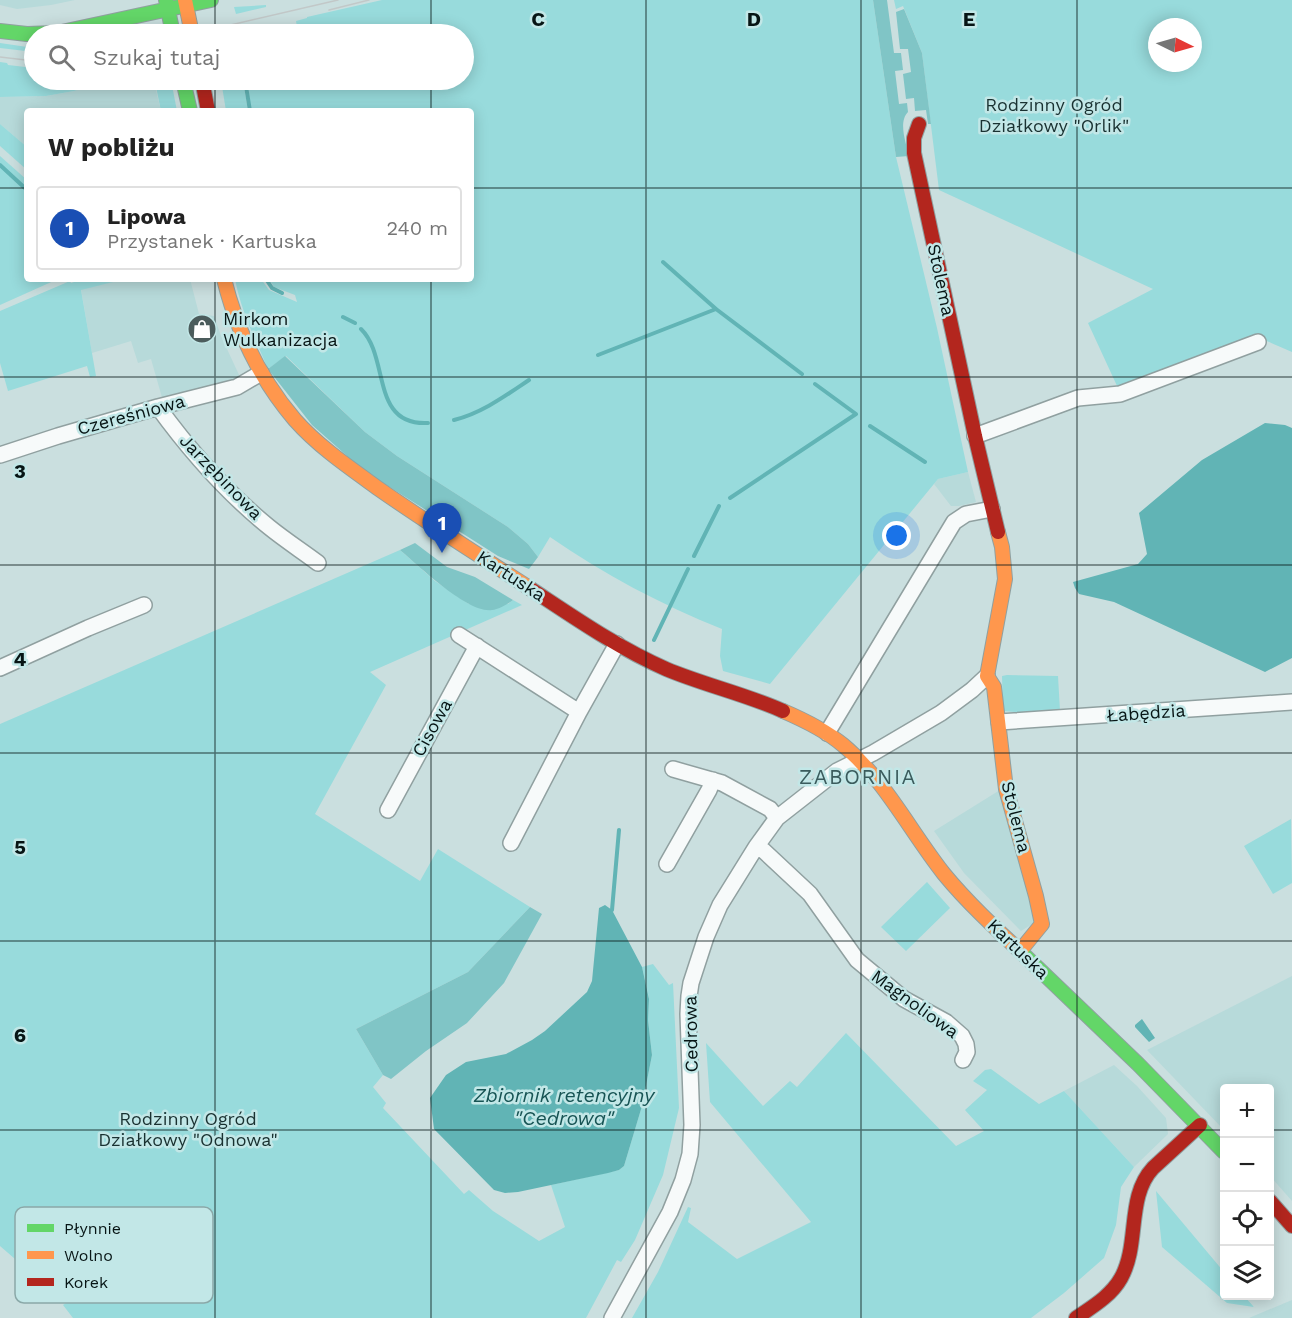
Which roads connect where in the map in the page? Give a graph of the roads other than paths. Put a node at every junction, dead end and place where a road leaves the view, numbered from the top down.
1 (211, 0) edge
2 (185, 3) edge
3 (167, 4) edge
4 (91, 24) edge
5 (171, 24) edge
6 (190, 24) edge
7 (0, 31) edge
8 (24, 34) edge
9 (185, 90) edge
10 (204, 90) edge
11 (189, 108) edge
12 (207, 108) edge
13 (919, 124) dead end
14 (225, 282) edge
15 (1258, 342) dead end
16 (261, 373) junction
17 (158, 407) junction
18 (975, 436) junction
19 (0, 455) edge
20 (992, 509) junction
21 (318, 563) dead end
22 (144, 605) dead end
23 (459, 635) dead end
24 (617, 644) junction
25 (477, 646) junction
26 (0, 668) edge
27 (987, 676) junction
28 (1292, 702) edge
29 (579, 712) junction
30 (999, 722) junction
31 (827, 733) junction
32 (859, 760) junction
33 (673, 768) dead end
34 (713, 780) junction
35 (388, 810) dead end
36 (777, 818) junction
37 (511, 843) dead end
38 (756, 847) junction
39 (667, 864) dead end
40 (1020, 951) junction
41 (963, 1060) dead end
42 (1200, 1125) junction
43 (1220, 1148) edge
44 (1274, 1206) edge
45 (1292, 1226) edge
46 (612, 1318) edge
47 (1076, 1318) edge

1 - 2 street
2 - 3 street
2 - 6 street
3 - 4 street
3 - 5 street
7 - 8 street
9 - 11 street
10 - 12 street
13 - 18 street, Stolema
14 - 16 street, Kartuska
15 - 18 street
16 - 17 street, Czereśniowa
16 - 24 street, Kartuska
17 - 19 street, Czereśniowa
17 - 21 street, Jarzębinowa
18 - 20 street, Stolema
20 - 27 street, Stolema
20 - 31 street
22 - 26 street
23 - 25 street
24 - 29 street
24 - 31 street, Kartuska
25 - 29 street
25 - 35 street, Cisowa
27 - 30 street, Stolema
27 - 32 street
28 - 30 street, Łabędzia
29 - 37 street
30 - 40 street, Stolema
31 - 32 street, Kartuska
32 - 36 street, Cedrowa
32 - 40 street, Kartuska
33 - 34 street
34 - 36 street
34 - 39 street
36 - 38 street, Cedrowa
38 - 41 street, Magnoliowa
38 - 46 street, Cedrowa
40 - 42 street, Kartuska
42 - 43 street, Kartuska
42 - 47 street
44 - 45 street

